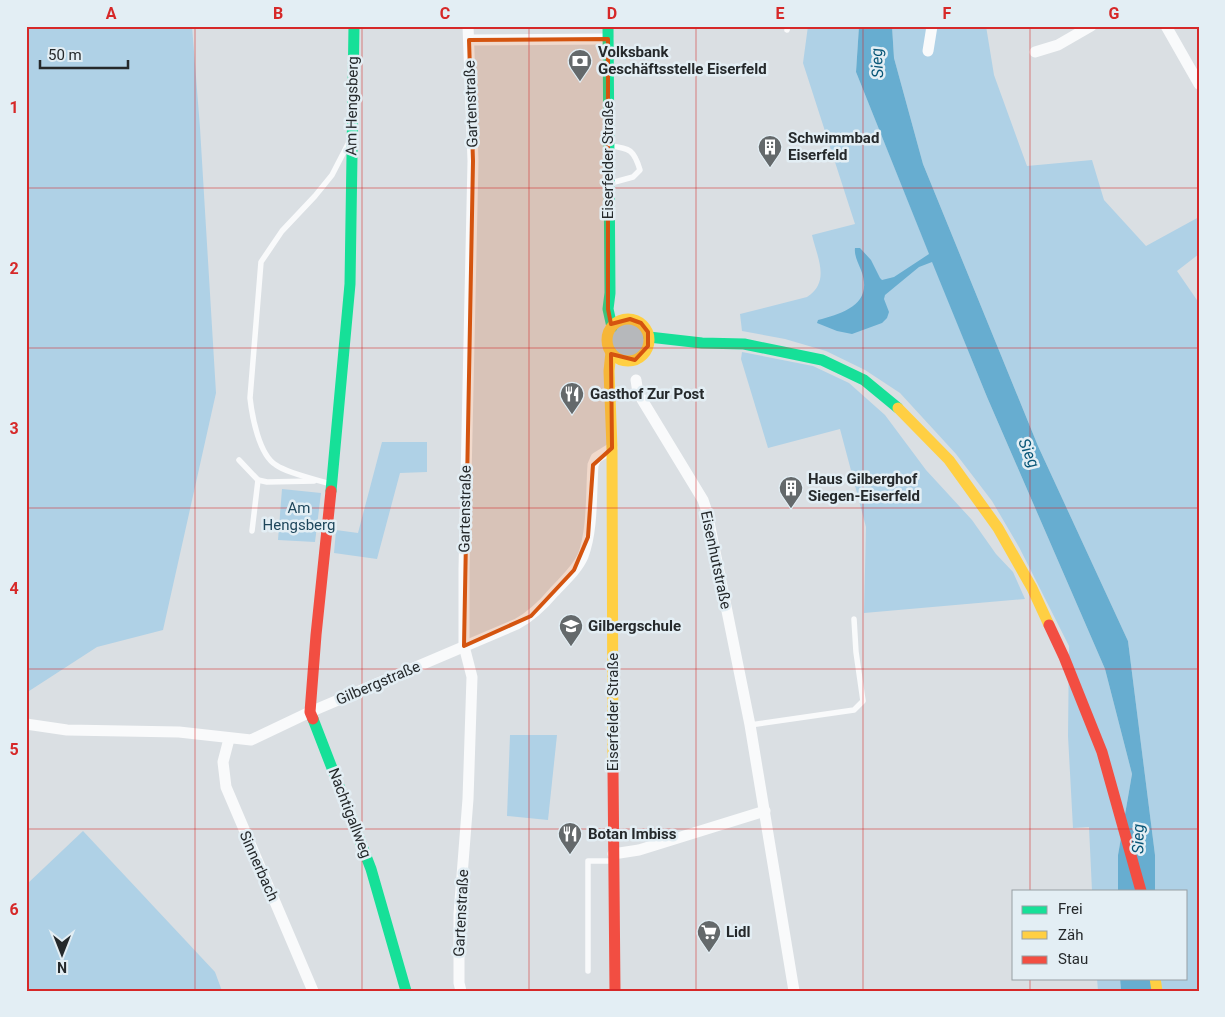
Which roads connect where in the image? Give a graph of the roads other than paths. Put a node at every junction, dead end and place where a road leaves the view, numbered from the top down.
1 (354, 26) edge
2 (468, 26) edge
3 (608, 26) edge
4 (932, 26) edge
5 (1091, 26) edge
6 (1166, 26) edge
7 (608, 39) junction
8 (469, 40) junction
9 (928, 52) dead end
10 (1036, 52) dead end
11 (1199, 84) edge
12 (352, 138) junction
13 (608, 146) junction
14 (608, 184) junction
15 (610, 293) junction
16 (630, 319) junction
17 (612, 327) junction
18 (649, 338) junction
19 (702, 343) junction
20 (647, 350) junction
21 (611, 352) junction
22 (629, 361) junction
23 (636, 380) dead end
24 (611, 404) junction
25 (612, 448) junction
26 (239, 460) dead end
27 (258, 480) junction
28 (319, 481) junction
29 (332, 484) junction
30 (252, 531) dead end
31 (854, 619) dead end
32 (316, 635) joint
33 (464, 646) junction
34 (310, 712) junction
35 (26, 724) edge
36 (750, 726) junction
37 (229, 739) junction
38 (765, 811) junction
39 (613, 858) junction
40 (1141, 890) edge
41 (588, 970) dead end
42 (313, 991) edge
43 (406, 991) edge
44 (461, 991) edge
45 (615, 991) edge
46 (794, 991) edge

1 - 12 main road, Am Hengsberg
2 - 8 street, Gartenstraße
3 - 7 main road, Eiserfelder Straße
4 - 9 street
5 - 10 street
6 - 11 street
7 - 8 street
7 - 13 main road, Eiserfelder Straße
8 - 33 street, Gartenstraße
12 - 28 lane
12 - 29 main road, Am Hengsberg
13 - 14 main road, Eiserfelder Straße
13 - 14 lane
14 - 15 main road, Eiserfelder Straße
15 - 16 main road
15 - 17 main road, Eiserfelder Straße
16 - 17 main road
16 - 18 main road
17 - 21 main road, Eiserfelder Straße
18 - 19 main road
18 - 20 main road
19 - 20 main road
19 - 40 main road
20 - 22 main road, Eiserfelder Straße
21 - 22 main road
21 - 24 main road, Eiserfelder Straße
22 - 24 main road, Eiserfelder Straße
23 - 36 street, Eisenhutstraße
24 - 25 main road, Eiserfelder Straße
25 - 33 street, Gilbergstraße
25 - 39 main road, Eiserfelder Straße
26 - 27 lane
27 - 28 lane
27 - 30 lane
28 - 29 lane
29 - 32 main road, Am Hengsberg
31 - 36 lane
32 - 34 main road, Nachtigallweg
33 - 34 street, Gilbergstraße
33 - 44 street, Gartenstraße
34 - 37 street, Gilbergstraße
34 - 43 main road, Nachtigallweg
35 - 37 street, Gilbergstraße
36 - 38 street, Eisenhutstraße
37 - 42 street, Sinnerbach
38 - 39 street
38 - 46 street, Eisenhutstraße
39 - 41 lane
39 - 45 main road, Eiserfelder Straße

